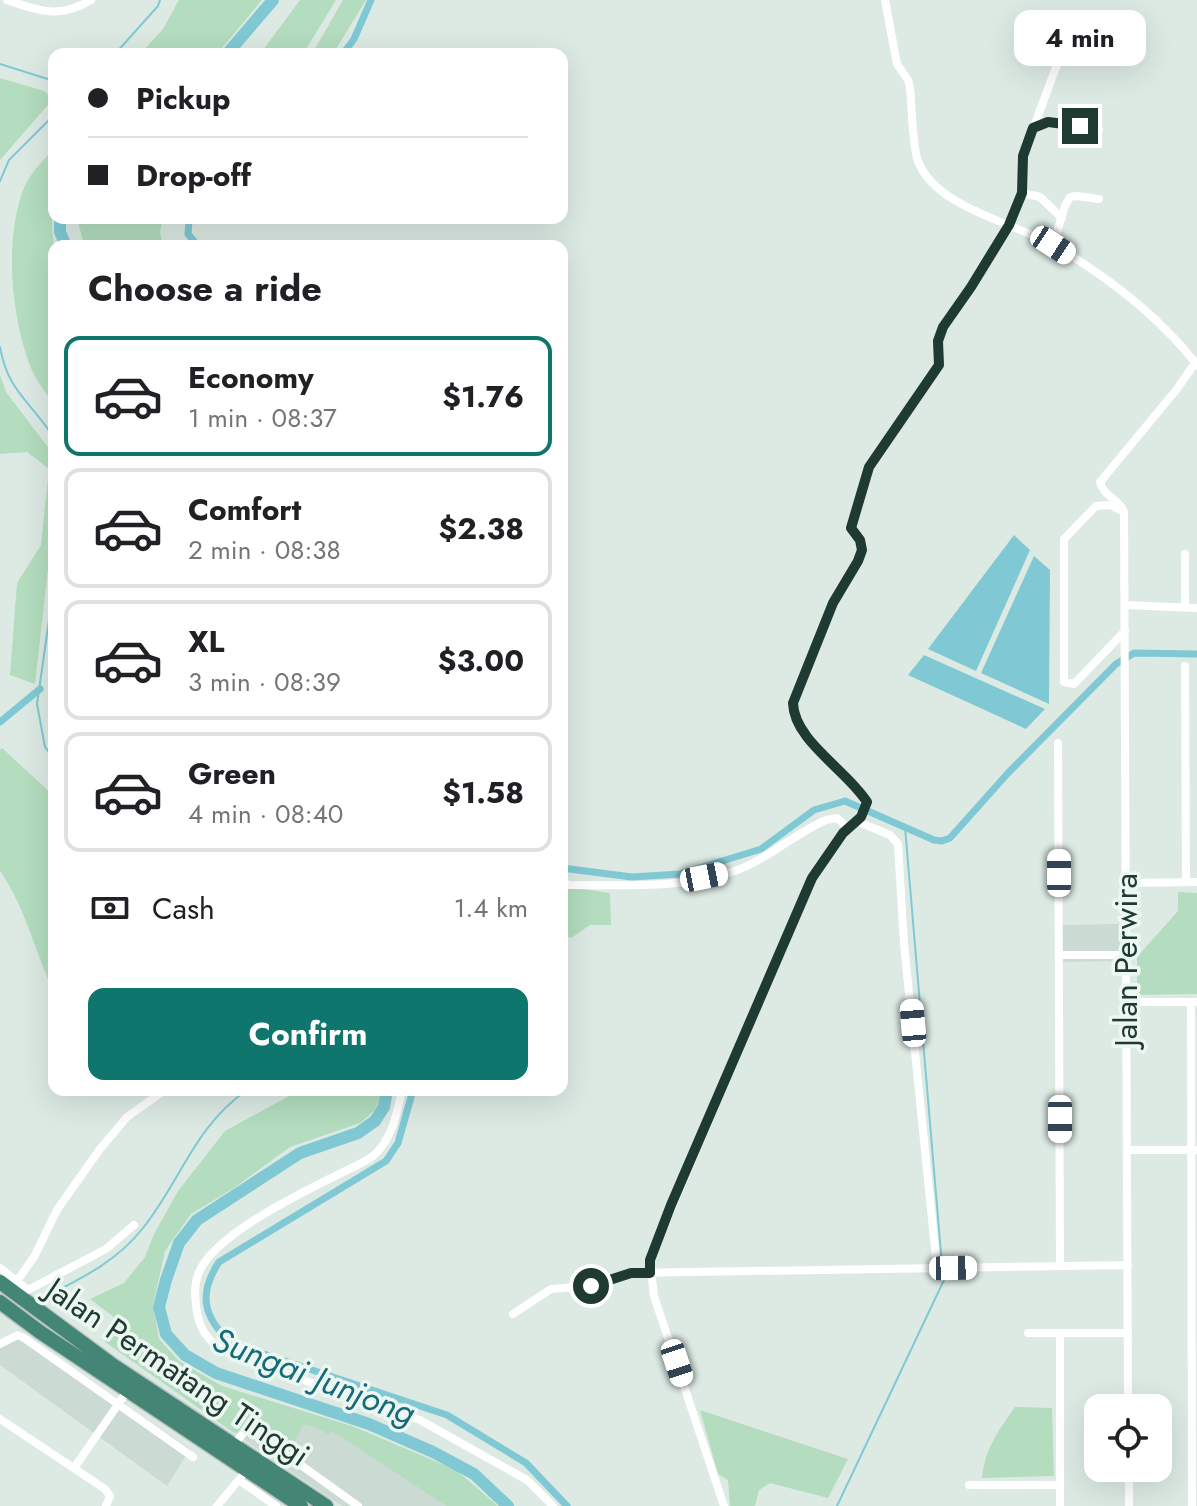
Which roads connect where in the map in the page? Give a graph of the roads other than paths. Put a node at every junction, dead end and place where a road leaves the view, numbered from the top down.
1 (7, 0) edge
2 (91, 0) edge
3 (885, 0) edge
4 (1121, 31) dead end
5 (1033, 128) junction
6 (1099, 130) dead end
7 (1022, 193) junction
8 (1099, 199) dead end
9 (1062, 218) junction
10 (1009, 225) junction
11 (1053, 245) junction
12 (1196, 364) edge
13 (1124, 512) junction
14 (1185, 554) dead end
15 (1125, 605) junction
16 (1185, 607) junction
17 (1197, 608) edge
18 (1125, 631) junction
19 (1185, 666) dead end
20 (1058, 743) dead end
21 (1185, 762) junction
22 (1197, 762) edge
23 (1186, 818) junction
24 (858, 819) junction
25 (1197, 819) edge
26 (848, 828) junction
27 (1186, 882) junction
28 (1197, 882) edge
29 (1126, 883) junction
30 (568, 885) edge
31 (1059, 955) junction
32 (1126, 955) junction
33 (1126, 1002) junction
34 (1194, 1002) edge
35 (157, 1096) edge
36 (400, 1096) edge
37 (1127, 1150) junction
38 (1194, 1150) edge
39 (134, 1225) dead end
40 (1128, 1265) junction
41 (1060, 1266) junction
42 (0, 1268) edge
43 (938, 1268) junction
44 (650, 1273) junction
45 (17, 1281) junction
46 (0, 1282) edge
47 (0, 1302) edge
48 (513, 1314) dead end
49 (44, 1326) junction
50 (1028, 1333) dead end
51 (1060, 1333) junction
52 (1128, 1333) junction
53 (0, 1344) edge
54 (128, 1390) junction
55 (1128, 1394) edge
56 (117, 1405) junction
57 (0, 1419) edge
58 (234, 1445) junction
59 (193, 1457) dead end
60 (74, 1468) junction
61 (243, 1475) junction
62 (1129, 1482) edge
63 (969, 1485) dead end
64 (1060, 1485) junction
65 (106, 1506) edge
66 (217, 1506) edge
67 (276, 1506) edge
68 (301, 1506) edge
69 (326, 1506) edge
70 (358, 1506) edge
71 (553, 1506) edge
72 (724, 1506) edge
73 (1060, 1506) edge
74 (1129, 1506) edge
75 (1192, 1506) edge

1 - 2 street
3 - 10 street
4 - 5 street
5 - 6 street
5 - 7 street
7 - 9 street
7 - 10 street
8 - 9 street
9 - 11 street
10 - 11 street
10 - 24 street
11 - 12 street
12 - 13 street
13 - 15 street, Jalan Perwira
13 - 18 street
14 - 16 street
15 - 16 street
15 - 18 street, Jalan Perwira
16 - 17 street
18 - 29 street, Jalan Perwira
19 - 21 street
20 - 31 street
21 - 22 street
21 - 23 street
23 - 25 street
23 - 27 street
24 - 26 street
24 - 43 street
26 - 30 street
26 - 44 street
27 - 28 street
27 - 29 street
29 - 32 street, Jalan Perwira
31 - 32 street
31 - 41 street
32 - 33 street, Jalan Perwira
33 - 34 street
33 - 37 street, Jalan Perwira
34 - 38 street
35 - 45 street
36 - 71 street
37 - 38 street
37 - 40 street, Jalan Perwira
38 - 75 street
39 - 45 street
40 - 41 street
40 - 52 street, Jalan Perwira
41 - 43 street
42 - 45 street
43 - 44 street
44 - 48 street
44 - 72 street
46 - 49 highway, Jalan Permatang Tinggi
47 - 49 highway, Jalan Permatang Tinggi
49 - 54 highway, Jalan Permatang Tinggi
49 - 58 highway, Jalan Permatang Tinggi
50 - 51 street
51 - 52 street
51 - 64 street
52 - 55 street, Jalan Perwira
53 - 56 street, Jalan Permatang Tinggi
54 - 56 street
54 - 61 highway, Jalan Permatang Tinggi
56 - 59 street, Jalan Permatang Tinggi
56 - 60 street
57 - 60 street
58 - 69 highway, Jalan Permatang Tinggi
58 - 70 street
60 - 65 street
61 - 66 street
61 - 67 street
61 - 68 highway, Jalan Permatang Tinggi
62 - 74 street
63 - 64 street
64 - 73 street

